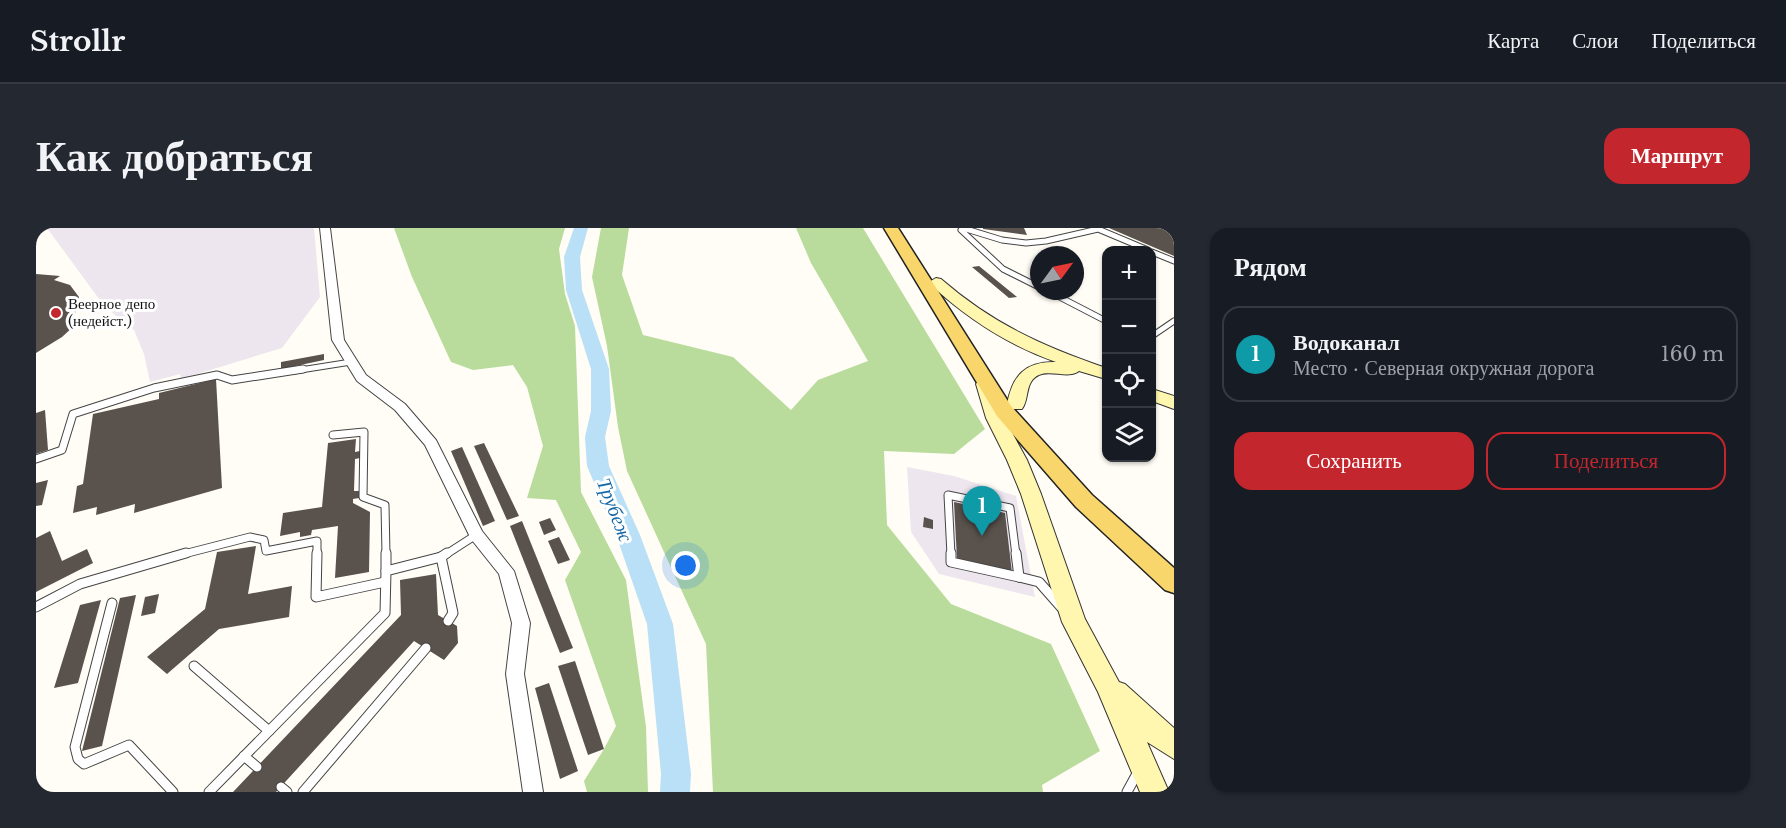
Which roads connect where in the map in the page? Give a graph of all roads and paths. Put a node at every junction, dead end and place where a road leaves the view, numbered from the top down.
1 (326, 228) edge
2 (891, 228) edge
3 (904, 228) edge
4 (961, 228) edge
5 (1138, 246) edge
6 (1156, 254) edge
7 (1174, 261) edge
8 (936, 282) junction
9 (1030, 282) edge
10 (1066, 300) edge
11 (1102, 318) edge
12 (1174, 321) edge
13 (1156, 333) edge
14 (351, 362) junction
15 (1102, 375) edge
16 (1102, 376) edge
17 (985, 384) junction
18 (1156, 391) edge
19 (1156, 396) edge
20 (1174, 398) edge
21 (1174, 403) edge
22 (1016, 405) junction
23 (333, 435) dead end
24 (36, 459) edge
25 (476, 535) junction
26 (441, 557) junction
27 (1174, 564) edge
28 (386, 571) junction
29 (1019, 578) junction
30 (385, 582) junction
31 (1174, 583) edge
32 (112, 603) dead end
33 (36, 607) edge
34 (448, 621) dead end
35 (1074, 622) junction
36 (426, 648) dead end
37 (194, 666) dead end
38 (1107, 684) junction
39 (269, 731) junction
40 (1174, 745) edge
41 (244, 756) junction
42 (1143, 763) junction
43 (257, 767) dead end
44 (173, 792) edge
45 (209, 792) edge
46 (303, 792) edge
47 (533, 792) edge
48 (1127, 792) edge
49 (1155, 792) edge

1 - 14 street
2 - 17 main road
3 - 8 main road
4 - 5 lane
4 - 9 lane
6 - 7 lane
8 - 15 main road
8 - 22 main road
10 - 11 lane
12 - 13 lane
14 - 24 lane
14 - 25 street
16 - 22 main road
17 - 31 main road
17 - 35 main road
18 - 20 main road
19 - 21 main road
22 - 27 main road
23 - 28 lane
25 - 26 lane
25 - 47 street
26 - 28 lane
26 - 34 lane
28 - 30 lane
29 - 29 lane
29 - 35 lane
30 - 33 lane
30 - 39 lane
32 - 44 lane
35 - 38 main road
36 - 46 lane
37 - 39 lane
38 - 40 main road
38 - 42 main road
39 - 41 lane
41 - 43 lane
41 - 45 lane
42 - 48 lane
42 - 49 main road

